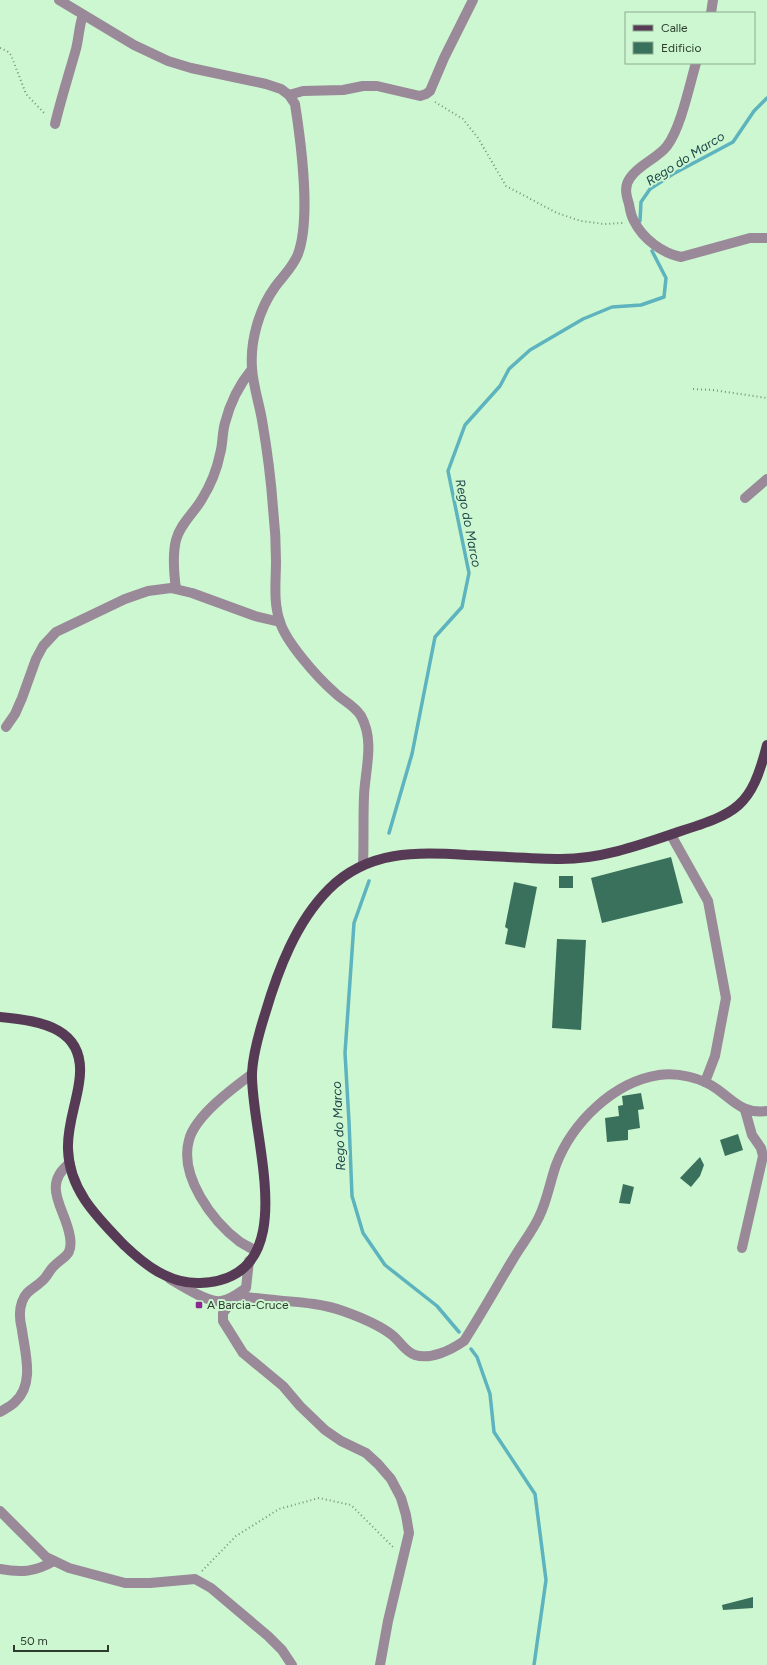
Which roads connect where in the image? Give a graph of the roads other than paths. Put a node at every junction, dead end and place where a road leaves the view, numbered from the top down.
1 (59, 0) edge
2 (473, 0) edge
3 (713, 0) edge
4 (711, 12) edge
5 (83, 15) junction
6 (696, 64) edge
7 (289, 95) junction
8 (54, 124) road end
9 (767, 238) edge
10 (252, 369) junction
11 (767, 479) edge
12 (745, 498) dead end
13 (176, 589) junction
14 (280, 622) junction
15 (6, 726) dead end
16 (767, 745) edge
17 (671, 835) junction
18 (364, 865) junction
19 (0, 1017) edge
20 (252, 1074) junction
21 (706, 1082) junction
22 (745, 1110) junction
23 (767, 1111) edge
24 (70, 1163) junction
25 (742, 1248) dead end
26 (256, 1250) junction
27 (249, 1261) junction
28 (167, 1277) junction
29 (237, 1295) junction
30 (0, 1412) edge
31 (0, 1511) edge
32 (54, 1561) junction
33 (0, 1569) edge
34 (292, 1665) edge
35 (380, 1665) edge

1 - 5 street
2 - 7 street
3 - 4 street
5 - 7 street
5 - 8 street
6 - 9 street
7 - 10 street
10 - 13 street
10 - 14 street
11 - 12 street
13 - 14 street
13 - 15 street
14 - 18 street
16 - 17 main road
17 - 18 main road
17 - 21 street
18 - 20 main road
19 - 24 main road
20 - 26 main road
20 - 26 street
21 - 22 street
21 - 29 street
22 - 23 street
22 - 25 street
24 - 28 main road
24 - 30 street
26 - 27 main road
27 - 28 main road
27 - 29 street
28 - 29 street
29 - 35 street
31 - 32 street
32 - 33 street
32 - 34 street

